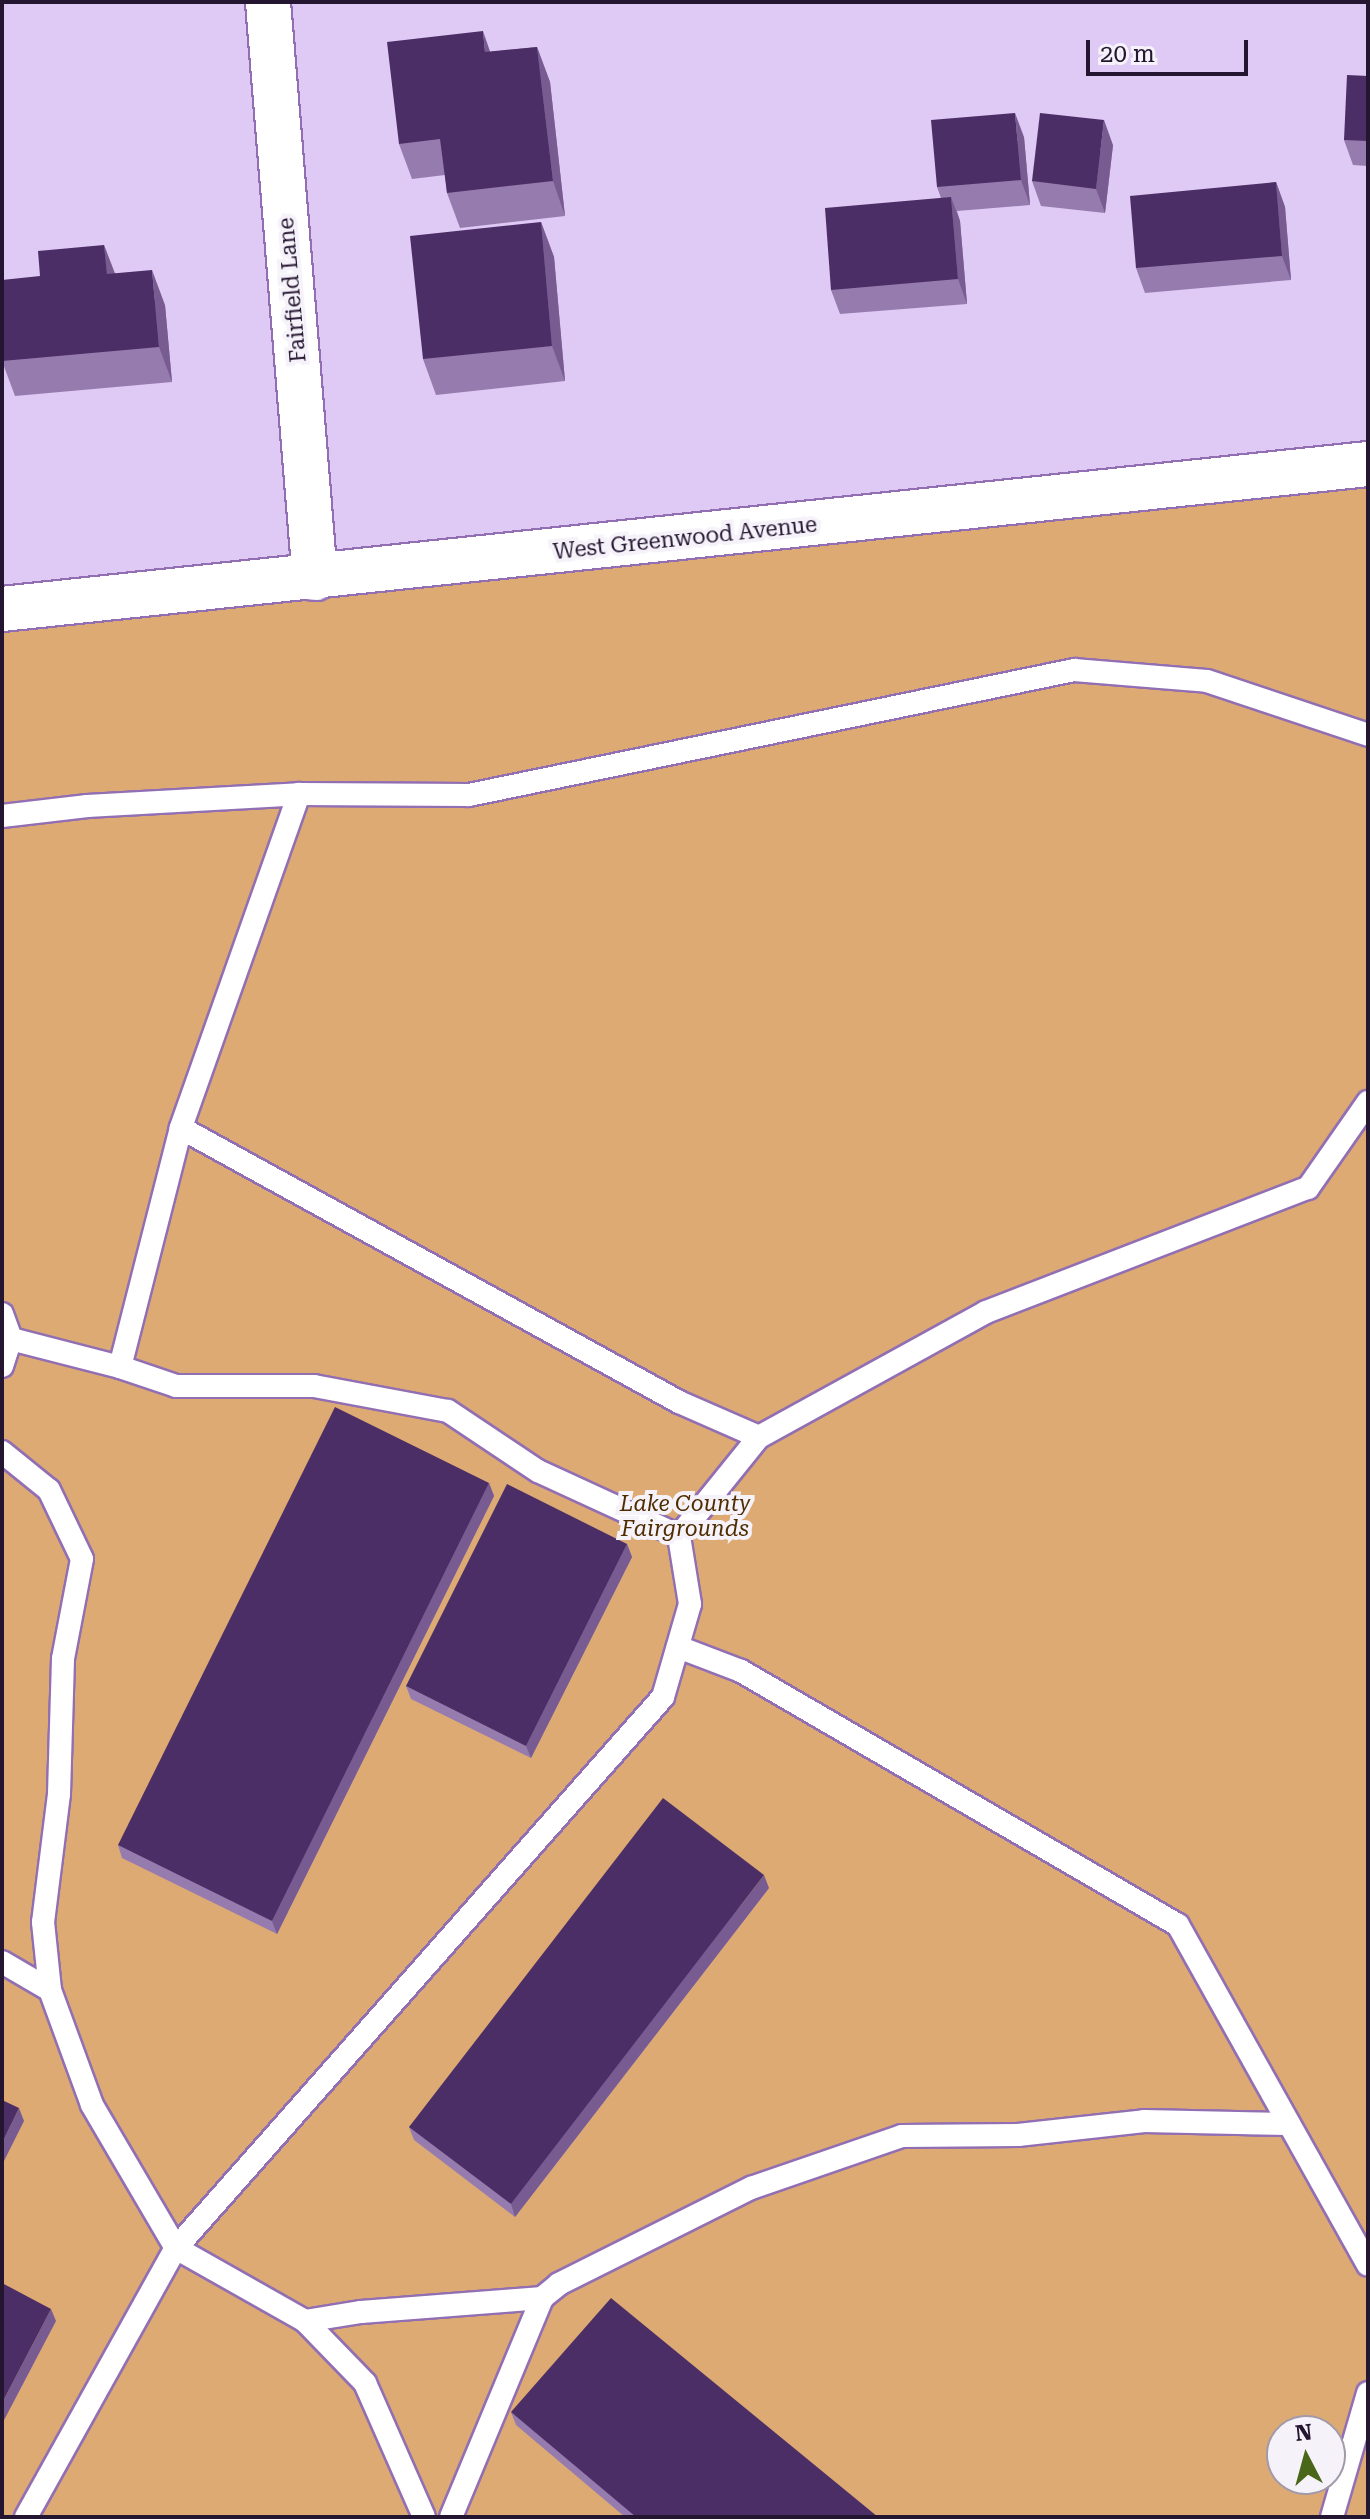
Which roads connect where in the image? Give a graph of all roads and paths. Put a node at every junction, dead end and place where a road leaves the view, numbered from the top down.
1 (268, 2) edge
2 (1368, 464) edge
3 (315, 578) junction
4 (2, 609) edge
5 (1368, 735) edge
6 (299, 794) junction
7 (2, 816) edge
8 (1368, 1102) edge
9 (181, 1128) junction
10 (2, 1314) edge
11 (11, 1339) junction
12 (2, 1366) edge
13 (120, 1367) junction
14 (759, 1437) junction
15 (2, 1452) edge
16 (679, 1536) junction
17 (678, 1647) junction
18 (2, 1962) edge
19 (50, 1990) junction
20 (1289, 2124) junction
21 (176, 2248) junction
22 (1368, 2265) edge
23 (542, 2298) junction
24 (305, 2321) junction
25 (1368, 2393) edge
26 (26, 2517) edge
27 (424, 2517) edge
28 (451, 2517) edge
29 (1332, 2517) edge

1 - 3 street, Fairfield Lane
2 - 3 street, West Greenwood Avenue
3 - 4 street, West Greenwood Avenue
5 - 6 lane
6 - 7 lane
6 - 9 lane
8 - 14 lane
9 - 13 lane
9 - 14 lane
10 - 11 lane
11 - 12 lane
11 - 13 lane
13 - 16 lane
14 - 16 lane
15 - 19 lane
16 - 17 lane
17 - 20 lane
17 - 21 lane
18 - 19 lane
19 - 21 lane
20 - 22 lane
20 - 23 lane
21 - 24 lane
21 - 26 lane
23 - 24 lane
23 - 28 lane
24 - 27 lane
25 - 29 lane

